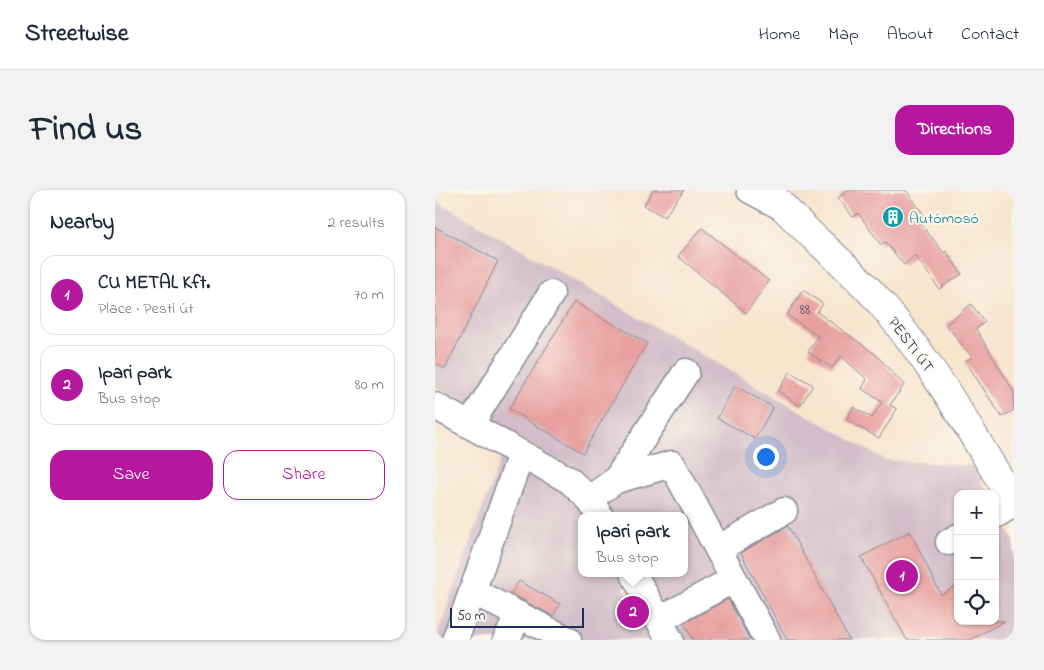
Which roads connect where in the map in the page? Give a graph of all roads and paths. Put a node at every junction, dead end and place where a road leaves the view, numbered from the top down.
1 (749, 190) edge
2 (775, 196) edge
3 (551, 294) dead end
4 (686, 372) dead end
5 (435, 406) edge
6 (470, 426) junction
7 (521, 454) junction
8 (617, 480) junction
9 (1014, 504) edge
10 (595, 507) edge
11 (784, 511) dead end
12 (999, 513) edge
13 (718, 549) junction
14 (635, 577) edge
15 (734, 579) junction
16 (472, 591) junction
17 (519, 615) junction
18 (665, 630) edge
19 (455, 640) edge
20 (506, 640) edge
21 (568, 640) edge
22 (767, 640) edge

1 - 2 street
2 - 9 main road, PESTI ÚT
3 - 6 street
4 - 8 street
5 - 6 street
6 - 7 street
7 - 10 street
7 - 16 street
8 - 10 street
8 - 13 street
9 - 12 street
11 - 13 street
13 - 15 street
14 - 18 street
15 - 18 street
15 - 22 street
16 - 17 street
16 - 19 street
17 - 20 street
17 - 21 street

